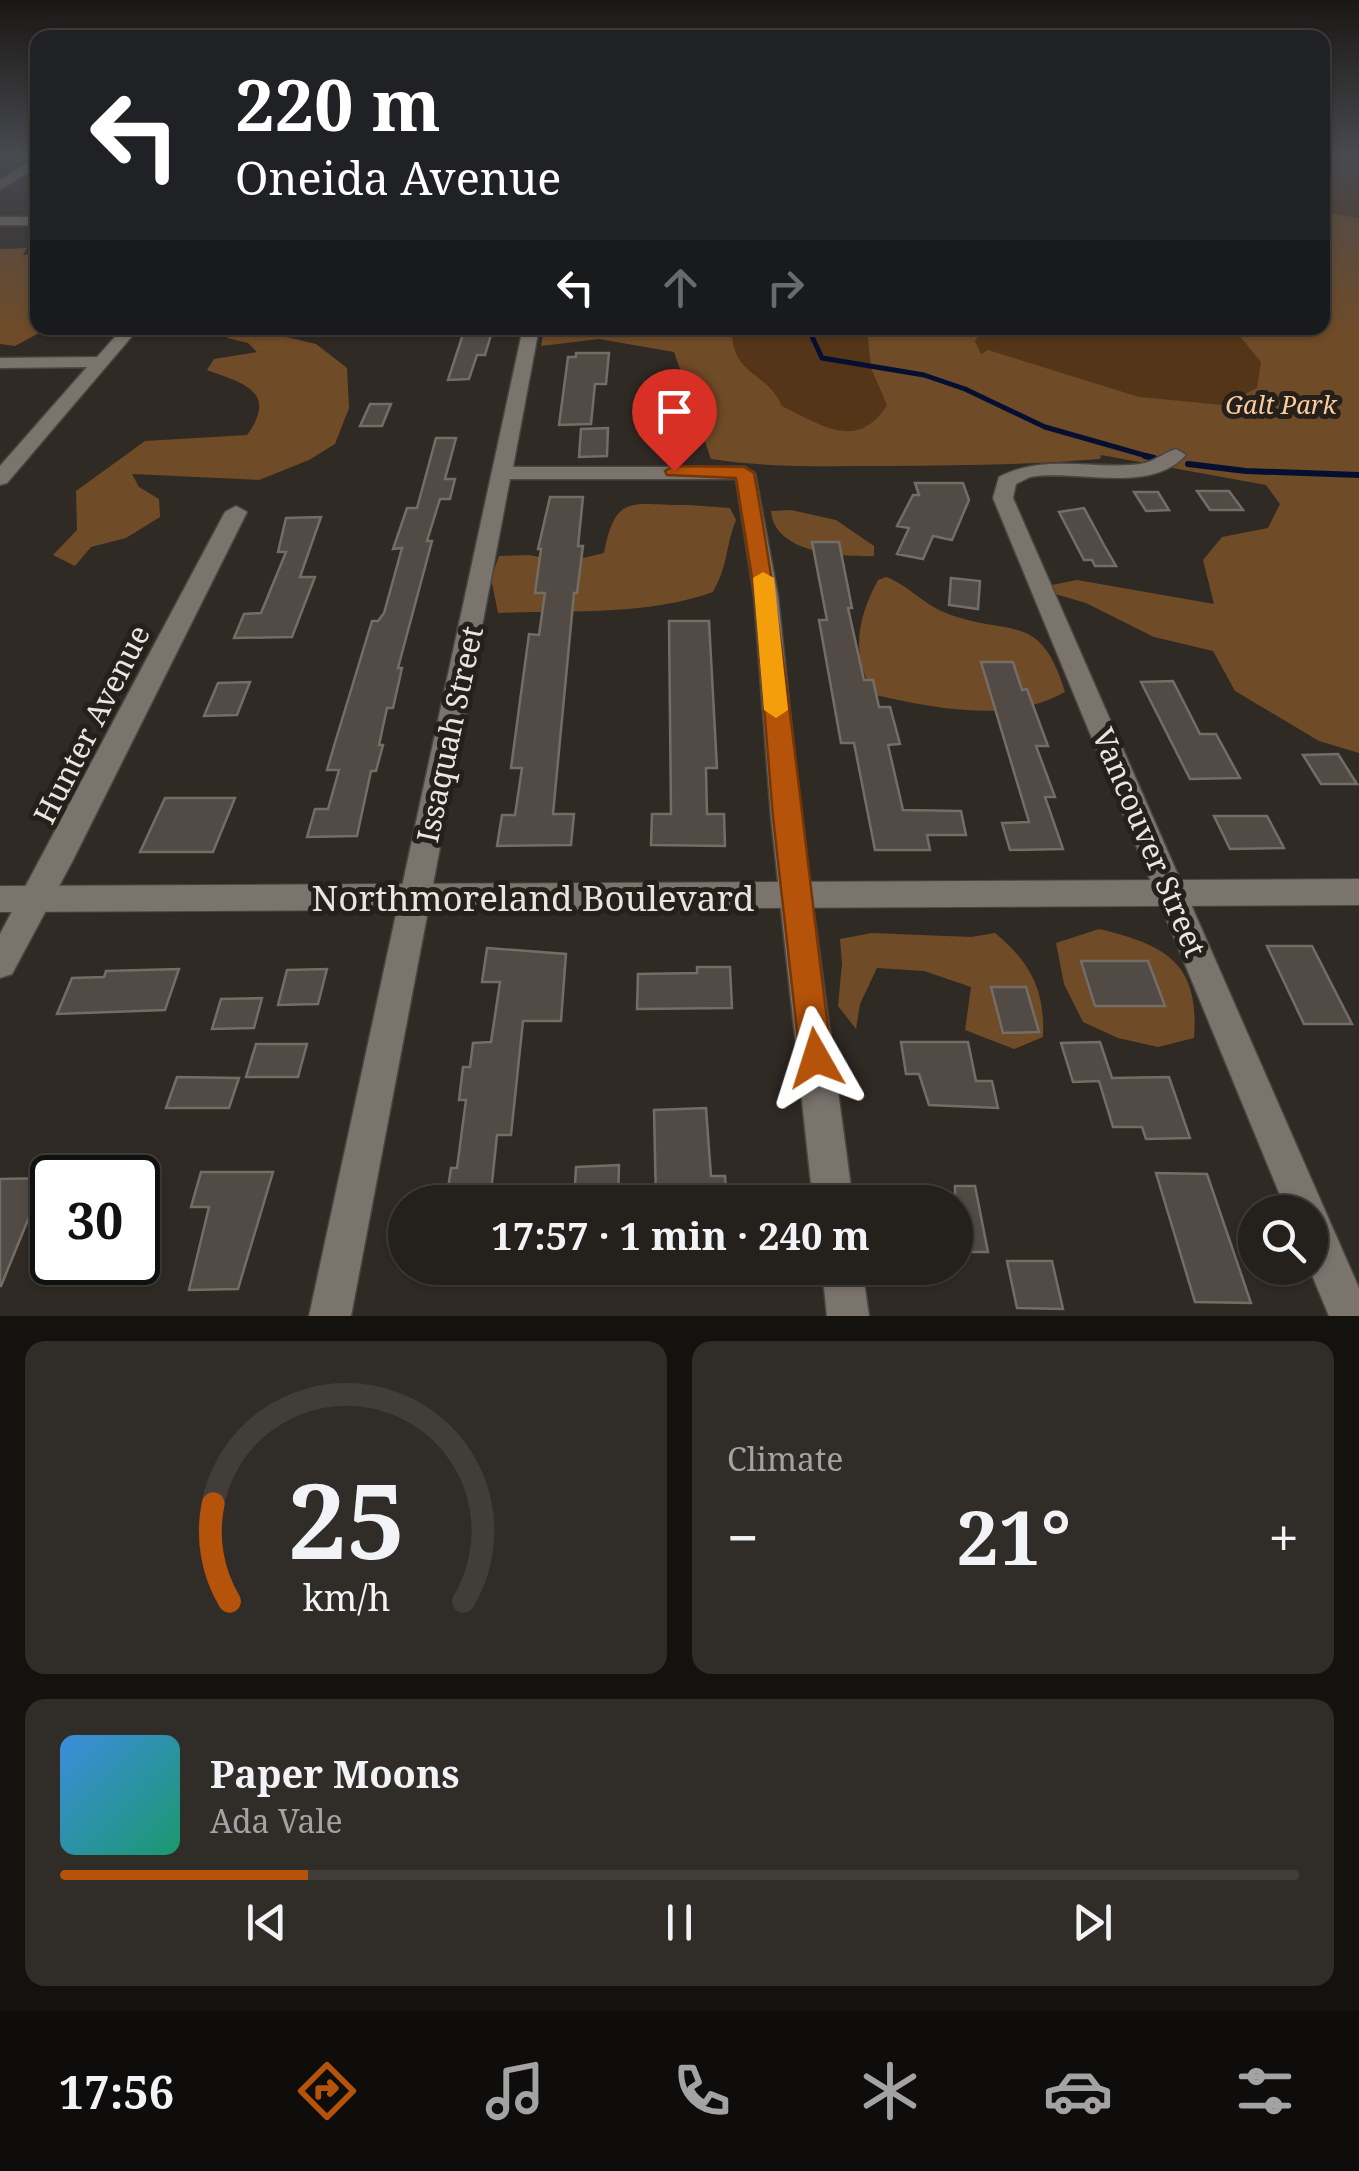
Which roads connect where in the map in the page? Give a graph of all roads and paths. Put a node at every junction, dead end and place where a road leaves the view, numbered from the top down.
1 (30, 221) edge
2 (0, 222) edge
3 (126, 335) edge
4 (530, 335) edge
5 (102, 362) junction
6 (0, 363) edge
7 (1176, 456) dead end
8 (504, 472) junction
9 (0, 479) edge
10 (236, 512) dead end
11 (1172, 892) junction
12 (1359, 892) edge
13 (798, 896) junction
14 (414, 898) junction
15 (0, 899) edge
16 (52, 899) junction
17 (0, 964) edge
18 (831, 1185) edge
19 (1299, 1195) edge
20 (1328, 1265) edge
21 (844, 1285) edge
22 (330, 1316) edge
23 (848, 1316) edge
24 (1350, 1316) edge

1 - 2 street
3 - 5 street
4 - 8 street, Issaquah Street
5 - 6 street
5 - 9 street
7 - 11 street, Vancouver Street
8 - 13 street
8 - 14 street, Issaquah Street
10 - 16 street, Hunter Avenue
11 - 12 street, Northmoreland Boulevard
11 - 13 street, Northmoreland Boulevard
11 - 19 street, Vancouver Street
13 - 14 street, Northmoreland Boulevard
13 - 18 street
14 - 16 street, Northmoreland Boulevard
14 - 22 street, Issaquah Street
15 - 16 street, Northmoreland Boulevard
16 - 17 street, Hunter Avenue
20 - 24 street
21 - 23 street

